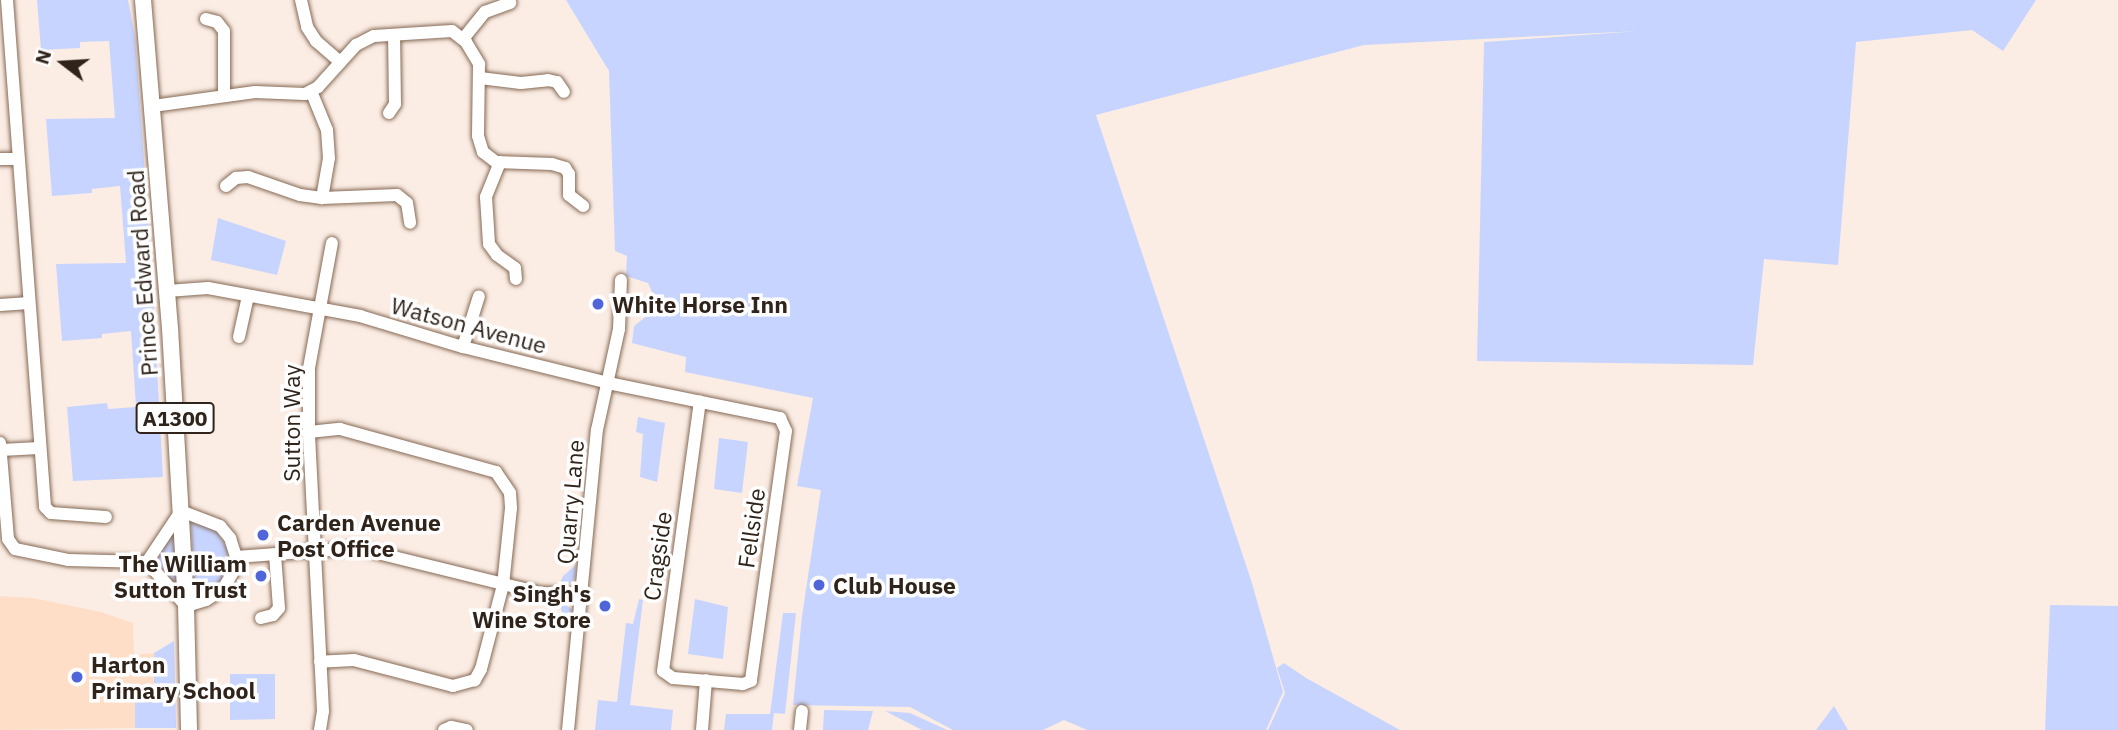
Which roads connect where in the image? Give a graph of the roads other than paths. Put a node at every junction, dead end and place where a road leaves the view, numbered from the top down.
1 (6, 0) edge
2 (143, 0) edge
3 (300, 0) edge
4 (510, 3) dead end
5 (4, 15) edge
6 (206, 19) dead end
7 (394, 35) junction
8 (463, 39) junction
9 (340, 62) junction
10 (480, 78) junction
11 (311, 91) junction
12 (564, 92) dead end
13 (224, 96) junction
14 (153, 106) junction
15 (396, 110) dead end
16 (0, 159) edge
17 (18, 159) junction
18 (500, 163) junction
19 (226, 186) dead end
20 (322, 198) junction
21 (583, 206) dead end
22 (410, 223) dead end
23 (332, 243) dead end
24 (516, 279) dead end
25 (621, 280) dead end
26 (167, 291) junction
27 (248, 296) junction
28 (479, 296) dead end
29 (29, 303) junction
30 (0, 305) edge
31 (319, 309) junction
32 (239, 337) dead end
33 (463, 347) junction
34 (608, 383) junction
35 (700, 402) junction
36 (309, 432) junction
37 (0, 443) edge
38 (39, 448) junction
39 (1, 450) edge
40 (181, 511) junction
41 (106, 517) dead end
42 (315, 552) junction
43 (275, 555) junction
44 (236, 556) junction
45 (147, 562) junction
46 (503, 585) junction
47 (582, 594) junction
48 (186, 606) junction
49 (261, 618) dead end
50 (320, 662) junction
51 (706, 680) junction
52 (802, 711) dead end
53 (189, 730) edge
54 (320, 730) edge
55 (444, 730) edge
56 (467, 730) edge
57 (568, 730) edge
58 (702, 730) edge
59 (800, 730) edge

1 - 5 street
2 - 14 main road, A1300
3 - 9 street
4 - 8 street
5 - 17 street
6 - 13 street
7 - 8 street
7 - 9 street
7 - 15 street
8 - 10 street
9 - 11 street
10 - 12 street
10 - 18 street
11 - 13 street
11 - 20 street
13 - 14 street
14 - 26 main road, Prince Edward Road / A1300
16 - 17 street
17 - 29 street
18 - 21 street
18 - 24 street
19 - 20 street
20 - 22 street
23 - 31 street, Sutton Way
25 - 34 street, Quarry Lane
26 - 27 street, Watson Avenue
26 - 40 main road, Prince Edward Road / A1300
27 - 31 street, Watson Avenue
27 - 32 street
28 - 33 street
29 - 30 street
29 - 38 street
31 - 33 street, Watson Avenue
31 - 36 street, Sutton Way
33 - 34 street, Watson Avenue
34 - 35 street, Watson Avenue
34 - 47 street, Quarry Lane
35 - 51 street, Cragside
35 - 51 street, Fellside
36 - 42 street, Sutton Way
36 - 46 street
37 - 39 street
38 - 39 street
38 - 41 street
39 - 45 street
40 - 44 street
40 - 45 street
40 - 48 main road, Prince Edward Road / A1300
42 - 43 street
42 - 46 street
42 - 50 street, Sutton Way
43 - 44 street
43 - 49 street
44 - 48 street
45 - 48 street
46 - 47 street
46 - 50 street
47 - 57 street, Quarry Lane
48 - 53 main road, Prince Edward Road / A1300
50 - 54 street, Sutton Way
51 - 58 street
52 - 59 street
55 - 56 street

